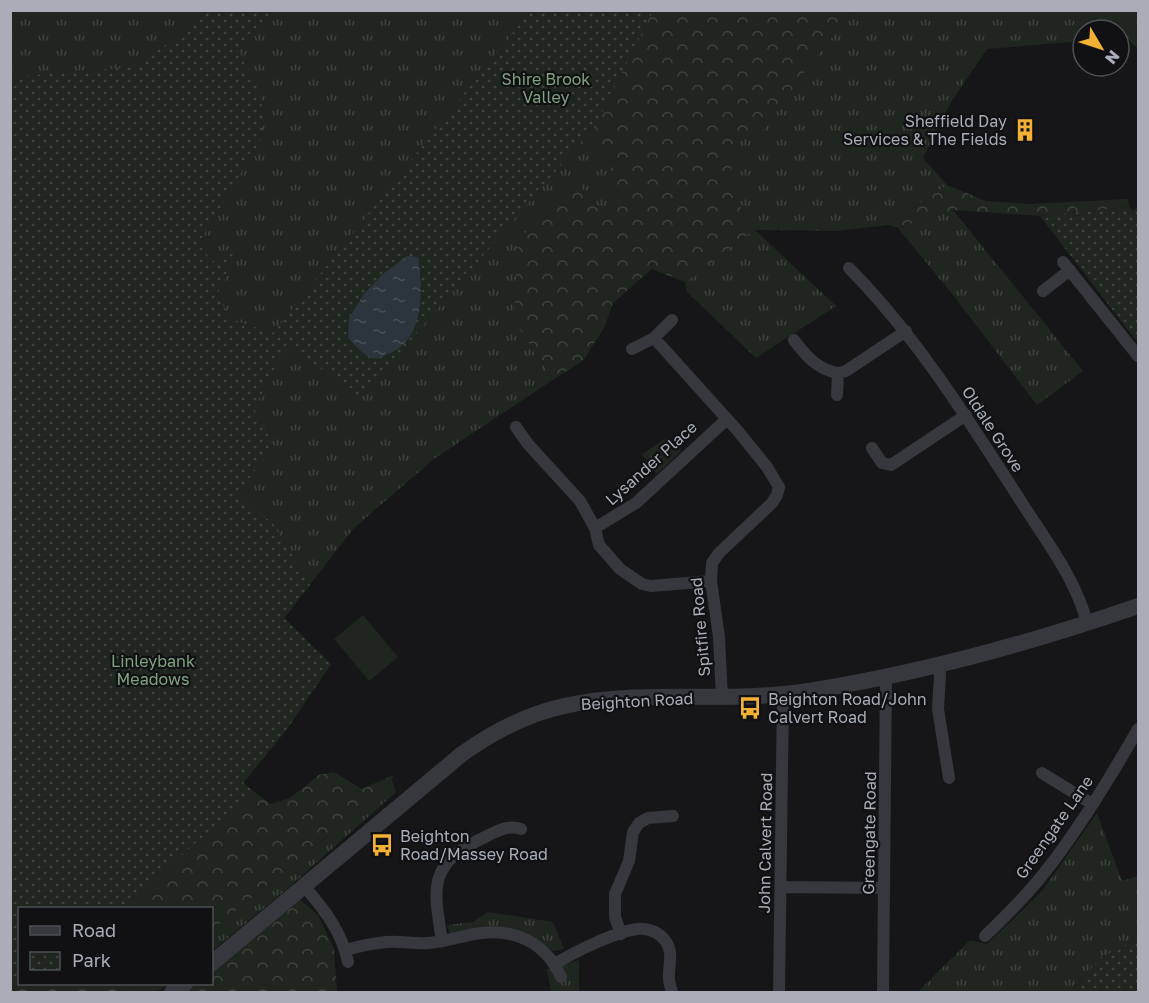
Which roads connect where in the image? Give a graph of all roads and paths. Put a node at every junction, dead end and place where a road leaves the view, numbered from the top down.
1 (849, 268) dead end
2 (1043, 291) dead end
3 (672, 320) dead end
4 (906, 331) junction
5 (654, 338) junction
6 (794, 340) dead end
7 (632, 349) dead end
8 (1138, 356) edge
9 (838, 373) junction
10 (837, 395) dead end
11 (966, 415) junction
12 (727, 419) junction
13 (516, 427) dead end
14 (872, 448) dead end
15 (595, 528) junction
16 (711, 581) junction
17 (1138, 606) edge
18 (1087, 623) junction
19 (938, 664) junction
20 (886, 675) junction
21 (783, 694) junction
22 (722, 698) junction
23 (1138, 729) edge
24 (1041, 773) dead end
25 (950, 778) dead end
26 (1092, 804) junction
27 (673, 816) dead end
28 (521, 829) dead end
29 (304, 886) junction
30 (780, 887) junction
31 (884, 888) junction
32 (621, 934) junction
33 (985, 936) dead end
34 (442, 941) junction
35 (213, 962) edge
36 (555, 964) junction
37 (561, 977) dead end
38 (672, 993) edge
39 (779, 993) edge
40 (883, 993) edge

1 - 4 street, Oldale Grove
2 - 8 street
3 - 5 street
4 - 9 street
4 - 11 street, Oldale Grove
5 - 7 street
5 - 12 street
6 - 9 street
9 - 10 street
11 - 14 street
11 - 18 street, Oldale Grove
12 - 15 street, Lysander Place
12 - 16 street, Spitfire Road
13 - 15 street
15 - 16 street
16 - 22 street, Spitfire Road
17 - 18 street, Beighton Road
18 - 19 street, Beighton Road
19 - 20 street, Beighton Road
19 - 25 street
20 - 21 street, Beighton Road
20 - 31 street, Greengate Road
21 - 22 street, Beighton Road
21 - 30 street, John Calvert Road
22 - 29 street, Beighton Road
23 - 26 street, Greengate Lane
24 - 26 street
26 - 33 street, Greengate Lane
27 - 32 street
28 - 34 street
29 - 34 street
29 - 35 street, Beighton Road
30 - 31 street
30 - 39 street, John Calvert Road
31 - 40 street, Greengate Road
32 - 36 street
32 - 38 street
34 - 36 street
36 - 37 street

